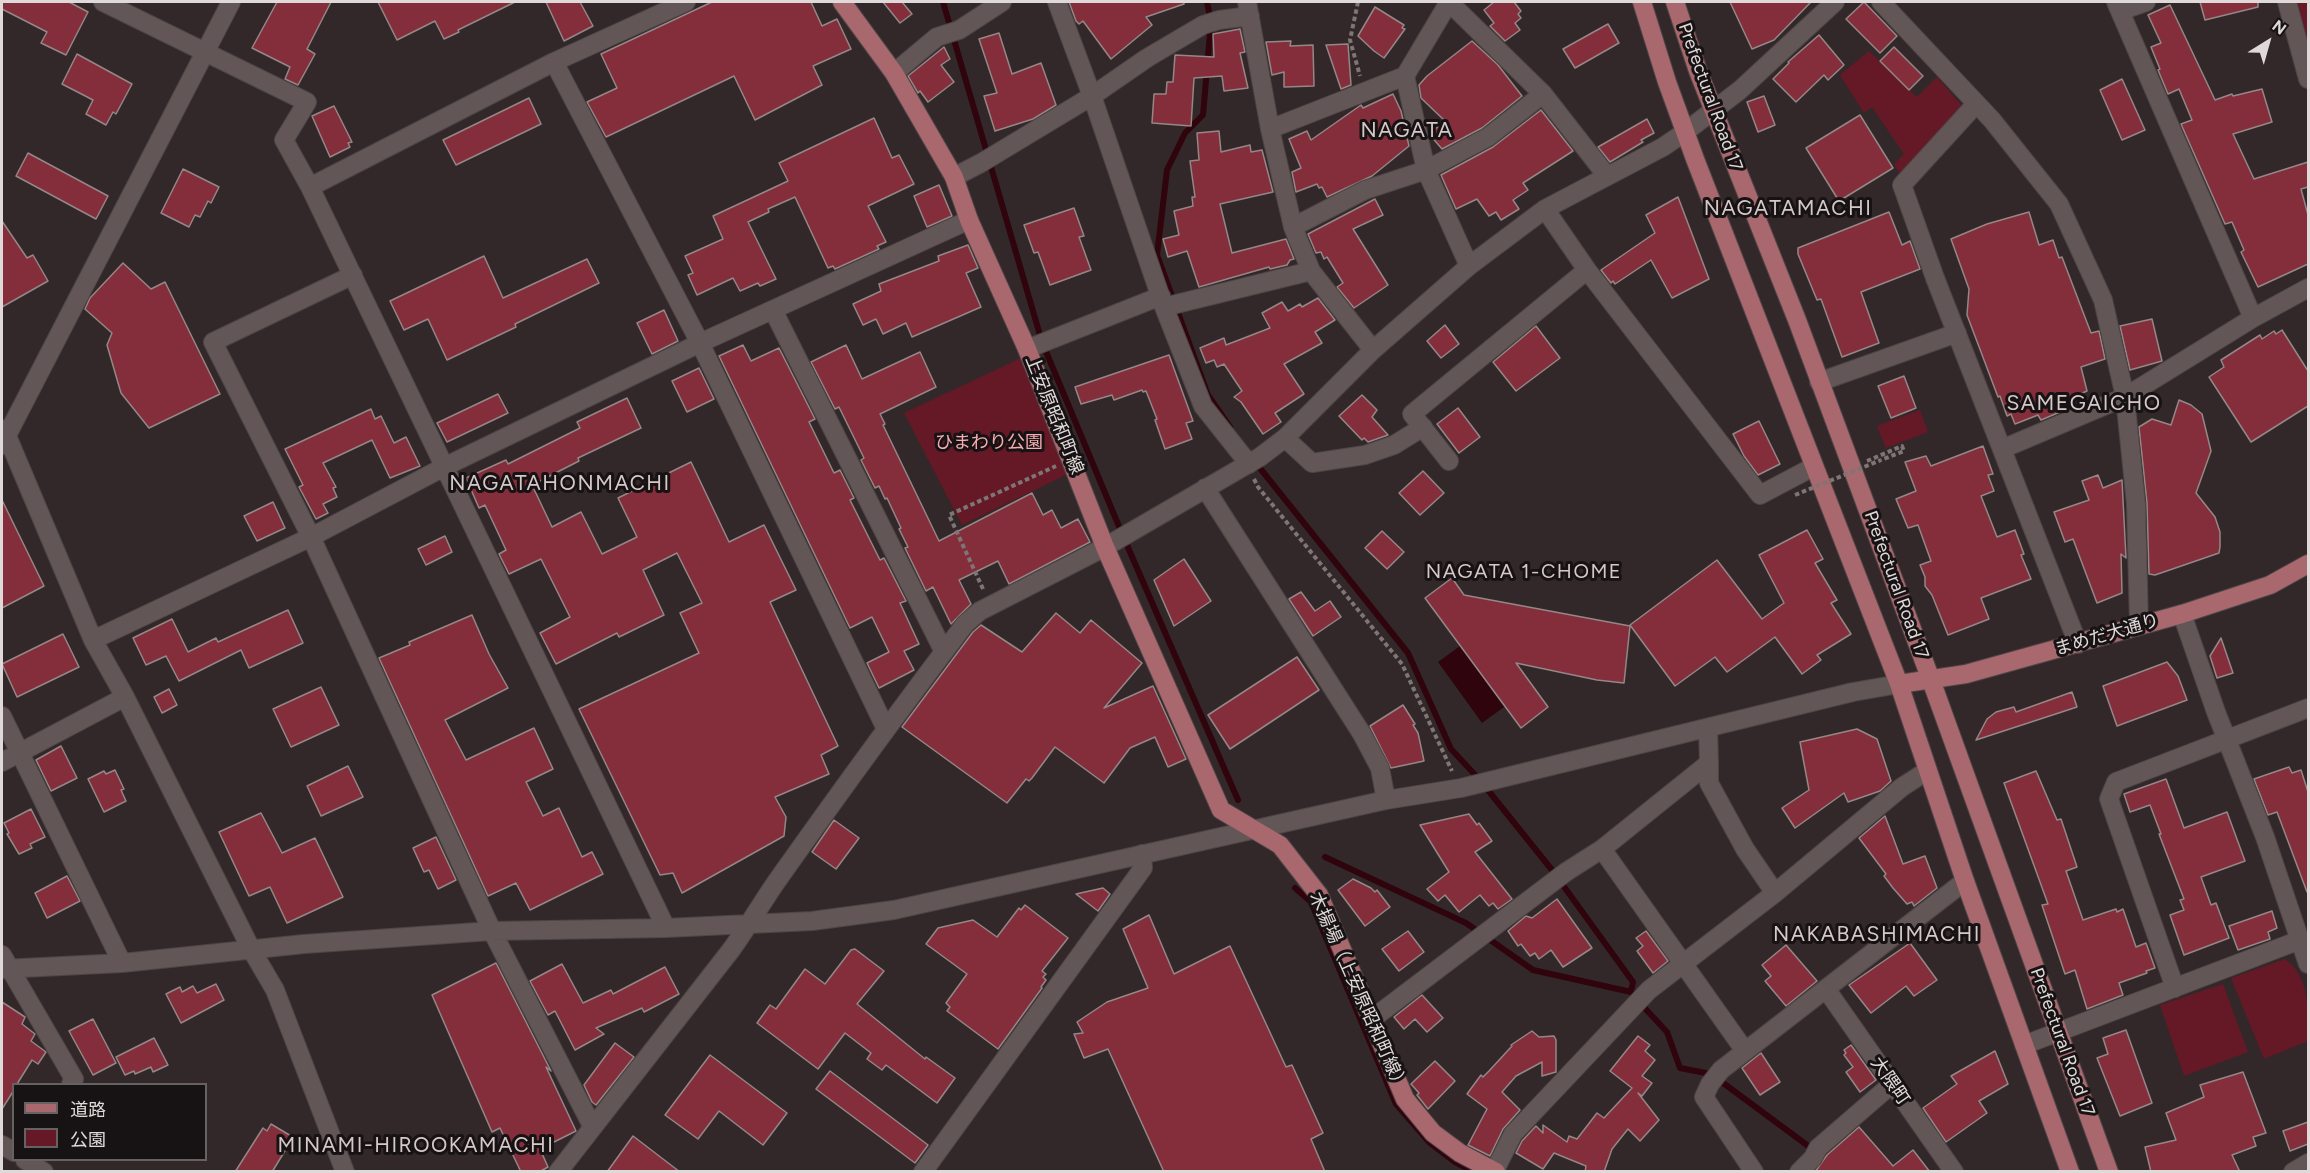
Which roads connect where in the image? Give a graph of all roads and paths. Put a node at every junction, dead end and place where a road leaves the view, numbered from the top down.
1 (103, 2) edge
2 (231, 2) edge
3 (686, 2) edge
4 (842, 2) edge
5 (1002, 2) edge
6 (1057, 2) edge
7 (1358, 2) edge
8 (1449, 2) edge
9 (1642, 2) edge
10 (1675, 2) edge
11 (1835, 2) edge
12 (1881, 2) edge
13 (2146, 2) edge
14 (2287, 2) edge
15 (2118, 6) edge
16 (1249, 9) edge
17 (204, 51) junction
18 (554, 62) junction
19 (894, 73) junction
20 (1405, 76) junction
21 (2308, 79) edge
22 (1360, 92) junction
23 (1543, 94) junction
24 (1092, 96) junction
25 (1976, 104) junction
26 (1714, 111) junction
27 (1270, 129) junction
28 (1685, 132) junction
29 (1426, 170) junction
30 (1607, 176) junction
31 (954, 177) junction
32 (310, 187) junction
33 (1545, 209) junction
34 (969, 220) junction
35 (1293, 227) junction
36 (1469, 266) junction
37 (1587, 270) junction
38 (1311, 271) junction
39 (353, 275) junction
40 (2308, 288) edge
41 (1163, 302) junction
42 (773, 310) junction
43 (2253, 318) junction
44 (1957, 333) junction
45 (700, 344) junction
46 (1027, 349) junction
47 (1374, 350) junction
48 (1819, 382) junction
49 (2125, 397) junction
50 (1423, 427) junction
51 (3, 437) edge
52 (1285, 438) junction
53 (2002, 449) junction
54 (1072, 459) junction
55 (1254, 460) junction
56 (1449, 460) dead end
57 (1868, 461) dead end
58 (446, 466) junction
59 (1813, 467) junction
60 (1205, 488) junction
61 (1795, 495) dead end
62 (311, 537) junction
63 (1106, 547) junction
64 (2308, 564) edge
65 (991, 606) junction
66 (2182, 614) junction
67 (2139, 625) junction
68 (93, 640) junction
69 (2078, 644) junction
70 (944, 652) junction
71 (1931, 680) junction
72 (1899, 684) junction
73 (125, 697) junction
74 (2308, 708) edge
75 (2, 716) edge
76 (1708, 728) junction
77 (886, 729) junction
78 (2227, 738) junction
79 (21, 752) junction
80 (2, 762) edge
81 (1709, 763) junction
82 (1927, 771) junction
83 (1461, 788) junction
84 (1386, 800) junction
85 (1253, 830) junction
86 (1602, 849) junction
87 (1142, 854) junction
88 (1965, 881) junction
89 (1775, 893) junction
90 (750, 925) junction
91 (666, 928) junction
92 (492, 931) junction
93 (2300, 940) junction
94 (251, 949) junction
95 (122, 963) junction
96 (4, 964) edge
97 (1683, 964) junction
98 (2308, 964) edge
99 (2175, 988) junction
100 (1826, 989) junction
101 (1372, 1019) junction
102 (2058, 1032) junction
103 (2024, 1045) junction
104 (1745, 1051) junction
105 (72, 1083) edge
106 (1892, 1084) junction
107 (592, 1126) junction
108 (27, 1161) edge
109 (2308, 1163) edge
110 (1495, 1171) edge
111 (44, 1172) edge
112 (345, 1172) edge
113 (558, 1172) edge
114 (923, 1172) edge
115 (1754, 1172) edge
116 (1799, 1172) edge
117 (1954, 1172) edge
118 (2070, 1172) edge
119 (2109, 1172) edge
120 (2293, 1172) edge

1 - 17 street
2 - 17 street
3 - 18 street
4 - 19 main road, 上安原昭和町線
5 - 19 street
6 - 24 street
7 - 22 path
8 - 20 street
8 - 23 street
9 - 28 main road, Prefectural Road 17
10 - 26 main road, Prefectural Road 17
11 - 26 street
12 - 25 street
13 - 15 street
14 - 21 street
15 - 43 street
16 - 24 street
16 - 27 street
17 - 32 street
17 - 51 street
18 - 32 street
18 - 45 street
19 - 31 main road, 上安原昭和町線
20 - 22 street
20 - 29 street
22 - 27 street
23 - 29 street
23 - 30 street
24 - 31 street
24 - 41 street
25 - 44 street
25 - 49 street
26 - 28 street
26 - 48 main road, Prefectural Road 17
27 - 35 street
28 - 30 street
28 - 59 main road, Prefectural Road 17
29 - 35 street
29 - 36 street
30 - 33 street
31 - 34 main road, 上安原昭和町線
32 - 39 street
33 - 36 street
33 - 37 street
34 - 42 street
34 - 46 main road, 上安原昭和町線
35 - 38 street
36 - 47 street
37 - 50 street
37 - 59 street
38 - 41 street
38 - 47 street
39 - 58 street
39 - 62 street
40 - 43 street
41 - 46 street
41 - 55 street
42 - 45 street
42 - 70 street
43 - 49 street
44 - 48 street
44 - 53 street
45 - 58 street
45 - 77 street
46 - 54 main road, 上安原昭和町線
47 - 52 street
48 - 71 main road, Prefectural Road 17
49 - 53 street
49 - 67 street
50 - 52 street
50 - 56 street
51 - 68 street
52 - 55 street
53 - 69 street
54 - 63 main road, 上安原昭和町線
54 - 65 path
55 - 60 street
55 - 83 path
57 - 61 path, bridge
58 - 62 street
58 - 91 street
59 - 72 main road, Prefectural Road 17
60 - 63 street
60 - 84 street
62 - 68 street
62 - 92 street
63 - 65 street
63 - 85 main road, 上安原昭和町線
64 - 66 main road, まめだ大通り
65 - 70 street
66 - 67 main road, まめだ大通り
66 - 78 street
67 - 69 main road, まめだ大通り
68 - 73 street
69 - 71 main road, まめだ大通り
70 - 77 street
71 - 72 main road, まめだ大通り
71 - 102 main road, Prefectural Road 17
72 - 76 street
72 - 82 main road, Prefectural Road 17
73 - 79 street
73 - 94 street
74 - 78 street
75 - 79 street
76 - 81 street
76 - 83 street
77 - 90 street
78 - 93 street
78 - 99 street
79 - 80 street
79 - 95 street
81 - 86 street
81 - 89 street
82 - 88 main road, Prefectural Road 17
82 - 89 street
83 - 84 street
84 - 85 street
85 - 87 street
85 - 101 main road, 木揚場（上安原昭和町線）
86 - 97 street
86 - 101 street
87 - 90 street
87 - 114 street
88 - 100 street
88 - 103 main road, Prefectural Road 17
89 - 97 street
90 - 91 street
90 - 107 street
91 - 92 street
92 - 94 street
92 - 107 street
93 - 98 street
93 - 99 street
94 - 95 street
94 - 112 street
95 - 96 street
96 - 105 street
97 - 104 street
97 - 110 street
99 - 102 street
100 - 104 street
100 - 106 street, 大隈町
101 - 110 main road, 木揚場（上安原昭和町線）
102 - 103 street
102 - 119 main road, Prefectural Road 17
103 - 118 main road, Prefectural Road 17
104 - 115 street
106 - 116 street
106 - 117 street, 大隈町
107 - 113 street
108 - 111 street
109 - 120 street

